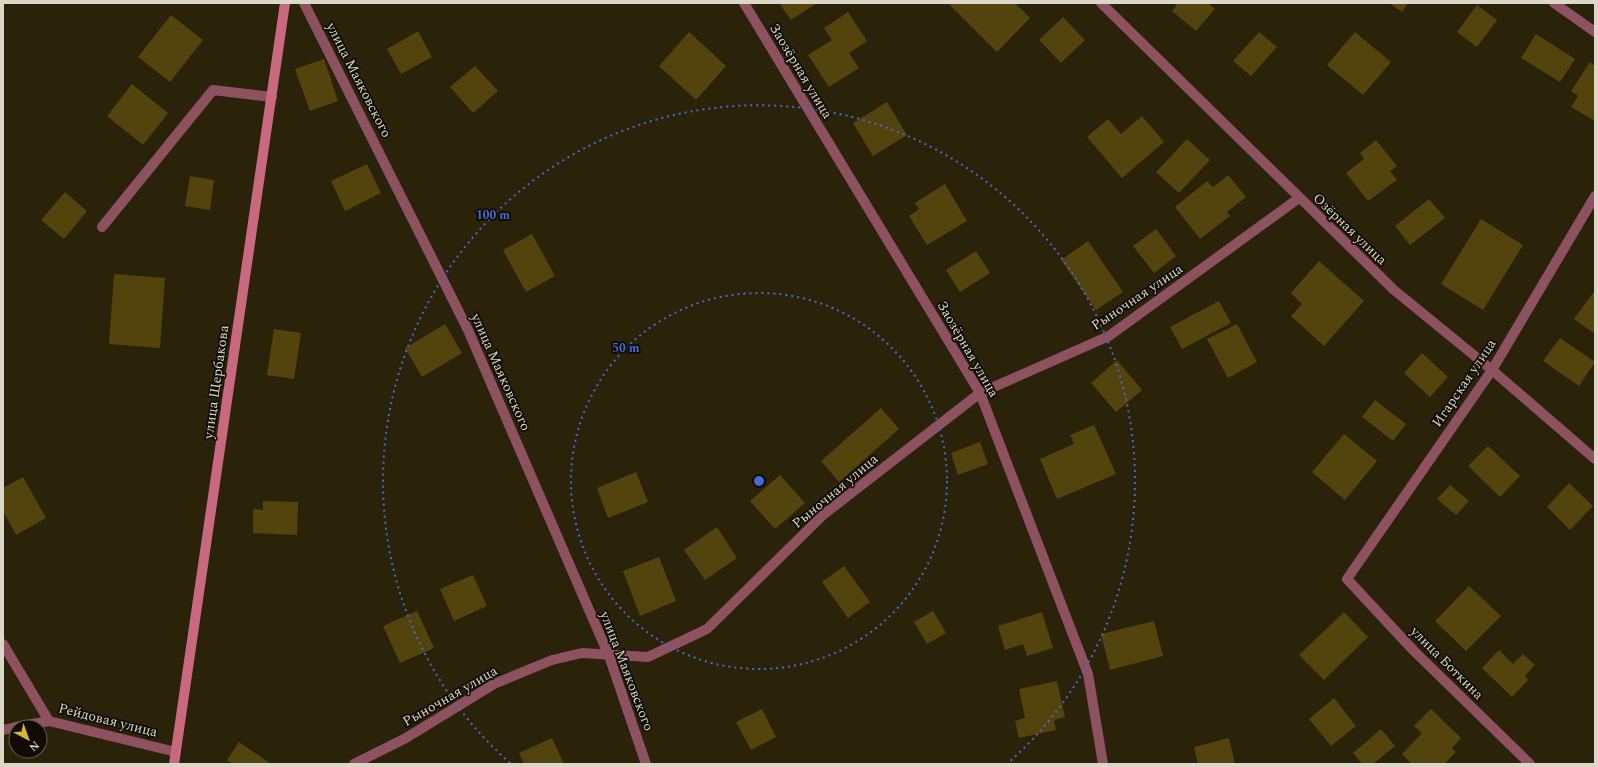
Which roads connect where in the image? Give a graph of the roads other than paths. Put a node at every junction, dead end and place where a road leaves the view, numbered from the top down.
1 (285, 3) edge
2 (304, 3) edge
3 (744, 3) edge
4 (1101, 3) edge
5 (1554, 3) edge
6 (1595, 32) edge
7 (272, 97) junction
8 (1595, 196) edge
9 (1299, 198) junction
10 (102, 227) dead end
11 (1492, 370) junction
12 (980, 393) junction
13 (1595, 459) edge
14 (1347, 579) joint
15 (3, 644) edge
16 (609, 656) junction
17 (49, 721) joint
18 (176, 752) junction
19 (174, 764) edge
20 (354, 764) edge
21 (646, 764) edge
22 (1103, 764) edge
23 (1530, 764) edge

1 - 7 street, улица Щербакова
2 - 16 street, улица Маяковского
3 - 12 street, Заозёрная улица
4 - 9 street, Озёрная улица
5 - 6 street
7 - 10 street
7 - 18 street, улица Щербакова
8 - 11 street, Игарская улица
9 - 11 street, Озёрная улица
9 - 12 street, Рыночная улица
11 - 13 street, Озёрная улица
11 - 14 street, Игарская улица
12 - 16 street, Рыночная улица
12 - 22 street, Заозёрная улица
14 - 23 street, улица Боткина
15 - 17 street, Рейдовая улица
16 - 20 street, Рыночная улица
16 - 21 street, улица Маяковского
17 - 18 street, Рейдовая улица
18 - 19 street, улица Щербакова

